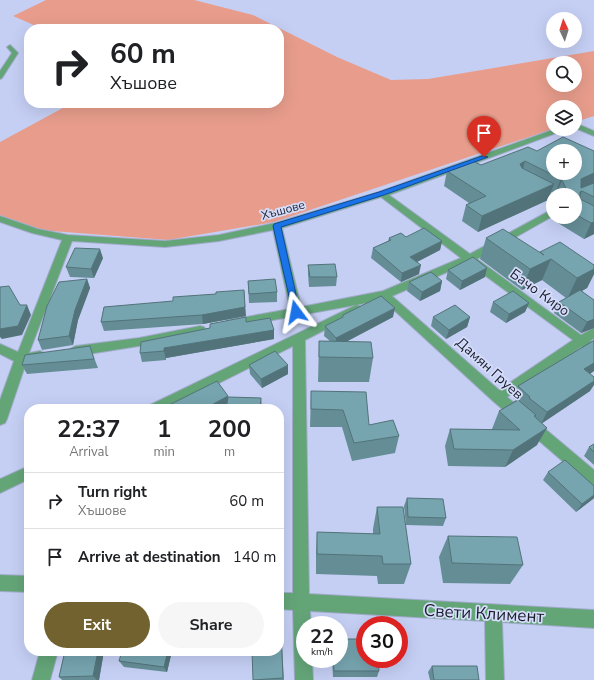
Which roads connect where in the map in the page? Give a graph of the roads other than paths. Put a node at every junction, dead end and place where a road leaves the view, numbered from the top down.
1 (10, 47) dead end
2 (0, 76) edge
3 (582, 128) edge
4 (594, 134) edge
5 (546, 135) edge
6 (527, 185) edge
7 (382, 194) junction
8 (546, 194) edge
9 (546, 216) edge
10 (0, 219) edge
11 (276, 226) junction
12 (68, 238) junction
13 (468, 259) junction
14 (384, 295) junction
15 (296, 312) junction
16 (594, 332) edge
17 (299, 337) junction
18 (581, 340) junction
19 (0, 349) edge
20 (594, 350) edge
21 (72, 352) edge
22 (52, 354) edge
23 (21, 359) junction
24 (498, 397) junction
25 (165, 404) edge
26 (0, 419) edge
27 (24, 474) edge
28 (594, 479) edge
29 (0, 486) edge
30 (0, 583) edge
31 (24, 584) edge
32 (284, 601) edge
33 (301, 603) junction
34 (493, 613) junction
35 (594, 619) edge
36 (48, 656) edge
37 (41, 680) edge
38 (304, 680) edge
39 (495, 680) edge

1 - 2 street
3 - 4 street
5 - 7 street, Хъшове
6 - 8 street
7 - 11 street, Хъшове
7 - 13 street, Бачо Киро
9 - 13 street
10 - 12 street, Хъшове
11 - 12 street, Хъшове
11 - 15 street
12 - 23 street
13 - 14 street
13 - 18 street, Бачо Киро
14 - 15 street
14 - 17 street
14 - 24 street, Дамян Груев
15 - 21 street
16 - 18 street
17 - 25 street
17 - 33 street
18 - 20 street, Бачо Киро
18 - 24 street
19 - 23 street
22 - 23 street
23 - 26 street
24 - 28 street, Дамян Груев
27 - 29 street
30 - 31 street
32 - 33 street, Свети Климент
33 - 34 street, Свети Климент
33 - 38 street
34 - 35 street, Свети Климент
34 - 39 street
36 - 37 street

